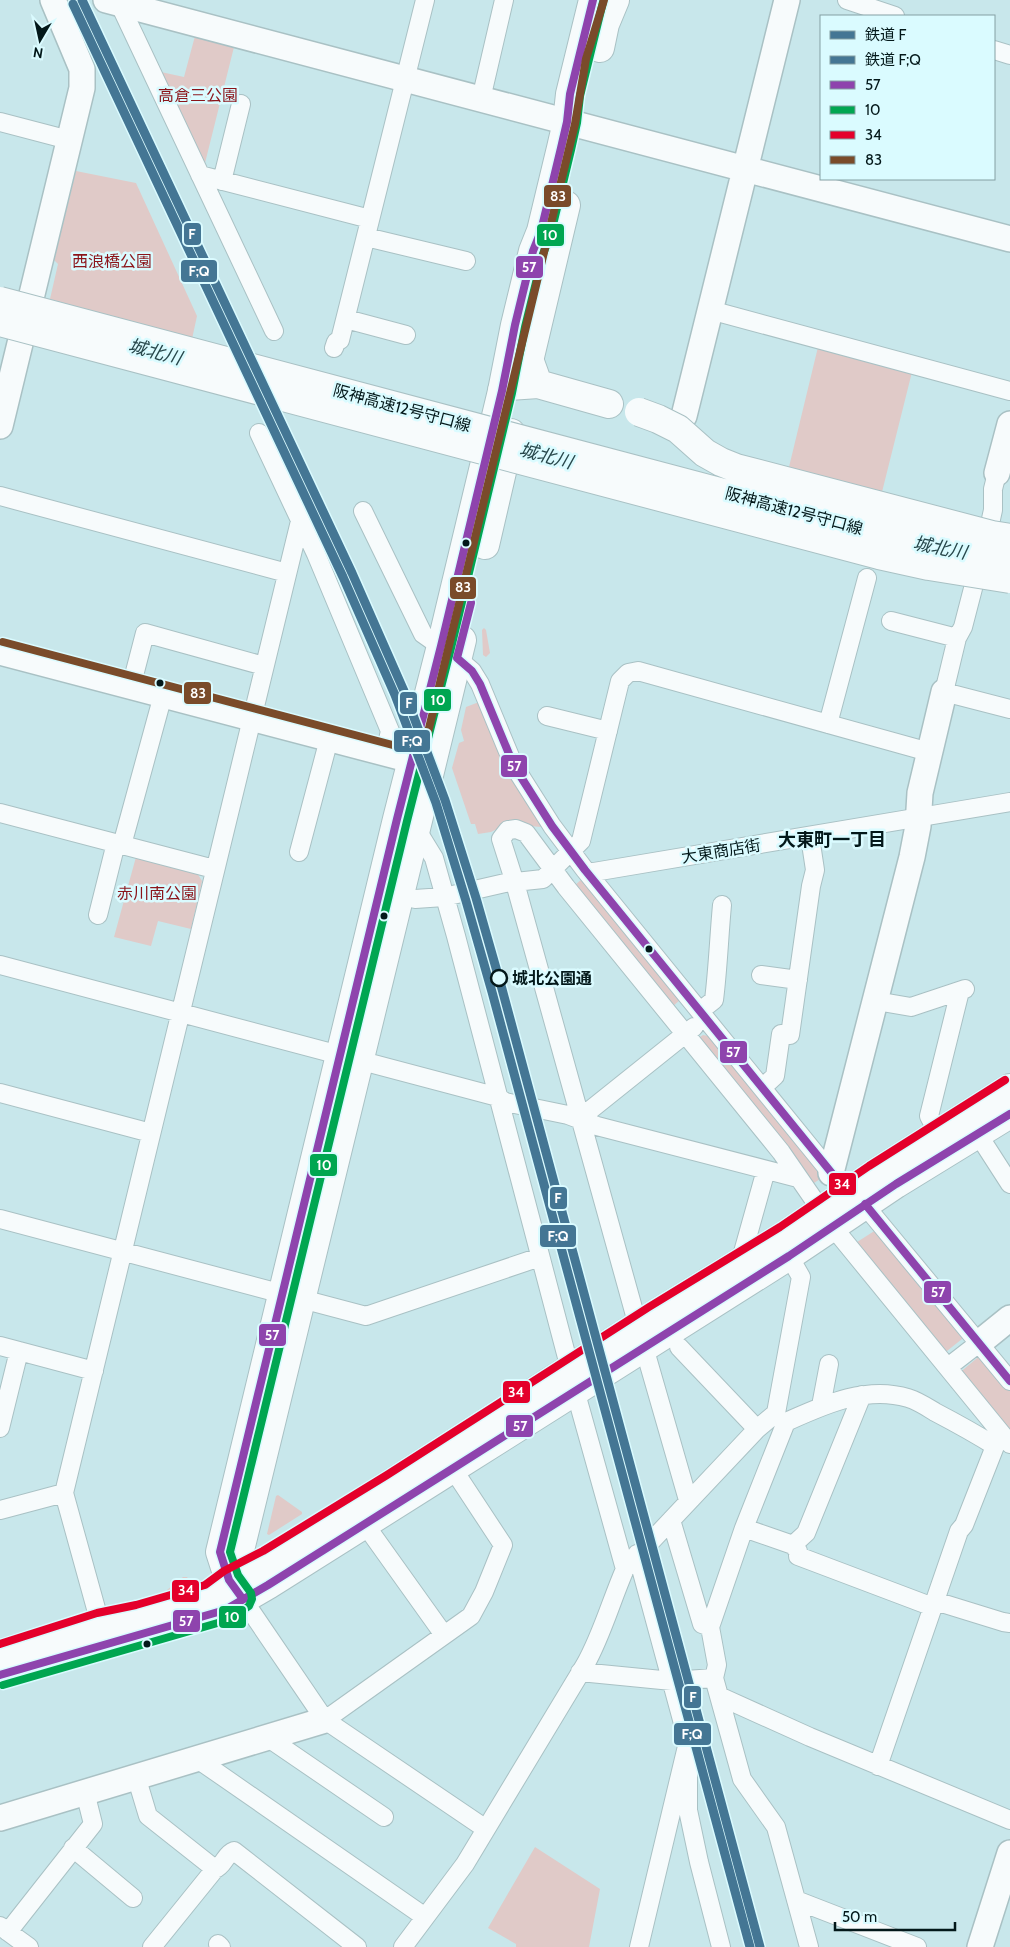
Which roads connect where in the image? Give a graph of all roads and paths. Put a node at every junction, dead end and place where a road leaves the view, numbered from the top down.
1 (53, 0) edge
2 (425, 0) edge
3 (504, 0) edge
4 (593, 0) edge
5 (615, 0) edge
6 (787, 0) edge
7 (848, 0) edge
8 (113, 2) edge
9 (892, 15) edge
10 (995, 50) edge
11 (1010, 55) edge
12 (406, 79) junction
13 (481, 99) junction
14 (241, 104) dead end
15 (0, 122) edge
16 (576, 124) junction
17 (69, 140) junction
18 (746, 169) junction
19 (200, 175) junction
20 (222, 181) junction
21 (370, 219) junction
22 (366, 237) junction
23 (1010, 238) edge
24 (466, 261) dead end
25 (0, 301) edge
26 (710, 310) junction
27 (346, 319) junction
28 (0, 322) edge
29 (274, 331) dead end
30 (406, 335) dead end
31 (334, 348) dead end
32 (522, 383) junction
33 (1010, 391) edge
34 (609, 404) dead end
35 (639, 412) dead end
36 (684, 416) dead end
37 (1010, 424) edge
38 (0, 426) edge
39 (259, 433) dead end
40 (997, 473) joint
41 (0, 496) edge
42 (363, 511) dead end
43 (300, 521) junction
44 (1010, 538) edge
45 (1010, 558) edge
46 (288, 572) junction
47 (867, 578) dead end
48 (1010, 579) edge
49 (891, 621) dead end
50 (957, 638) junction
51 (0, 652) edge
52 (449, 652) junction
53 (264, 666) junction
54 (131, 687) junction
55 (944, 692) junction
56 (163, 695) junction
57 (1010, 709) edge
58 (547, 716) dead end
59 (252, 719) junction
60 (828, 724) junction
61 (608, 731) junction
62 (329, 739) junction
63 (929, 752) junction
64 (385, 753) junction
65 (422, 762) junction
66 (1010, 802) edge
67 (0, 813) edge
68 (917, 819) junction
69 (415, 827) junction
70 (810, 837) junction
71 (119, 844) junction
72 (299, 852) dead end
73 (570, 852) junction
74 (214, 869) junction
75 (552, 870) junction
76 (588, 873) junction
77 (515, 883) junction
78 (444, 897) junction
79 (415, 899) dead end
80 (722, 905) dead end
81 (98, 915) dead end
82 (0, 965) edge
83 (760, 975) dead end
84 (798, 980) junction
85 (876, 1001) junction
86 (180, 1014) junction
87 (702, 1014) junction
88 (684, 1034) junction
89 (349, 1058) junction
90 (762, 1088) junction
91 (1010, 1088) edge
92 (0, 1093) edge
93 (498, 1097) junction
94 (1010, 1114) edge
95 (579, 1119) junction
96 (972, 1124) junction
97 (151, 1133) junction
98 (938, 1133) junction
99 (766, 1170) junction
100 (798, 1178) junction
101 (1010, 1184) edge
102 (849, 1189) junction
103 (827, 1218) junction
104 (0, 1220) edge
105 (122, 1252) junction
106 (789, 1256) junction
107 (540, 1257) junction
108 (740, 1263) junction
109 (292, 1297) junction
110 (1010, 1318) edge
111 (641, 1336) junction
112 (979, 1343) junction
113 (0, 1346) edge
114 (679, 1347) dead end
115 (19, 1351) junction
116 (829, 1364) dead end
117 (948, 1367) junction
118 (94, 1371) junction
119 (572, 1379) junction
120 (1010, 1381) edge
121 (862, 1395) junction
122 (821, 1406) junction
123 (782, 1417) junction
124 (0, 1428) edge
125 (757, 1429) junction
126 (1002, 1441) edge
127 (447, 1460) junction
128 (64, 1493) junction
129 (688, 1500) junction
130 (0, 1510) edge
131 (671, 1520) junction
132 (364, 1523) junction
133 (744, 1528) junction
134 (794, 1545) junction
135 (638, 1554) junction
136 (625, 1569) junction
137 (235, 1589) junction
138 (934, 1604) junction
139 (100, 1623) junction
140 (1010, 1623) edge
141 (710, 1627) junction
142 (444, 1635) junction
143 (0, 1654) edge
144 (580, 1672) junction
145 (0, 1675) edge
146 (714, 1678) junction
147 (672, 1681) junction
148 (719, 1696) junction
149 (324, 1720) junction
150 (267, 1737) junction
151 (688, 1742) junction
152 (196, 1758) junction
153 (878, 1766) junction
154 (136, 1776) junction
155 (84, 1792) junction
156 (384, 1817) dead end
157 (0, 1818) edge
158 (1010, 1820) edge
159 (486, 1829) junction
160 (73, 1848) junction
161 (1010, 1853) edge
162 (215, 1869) junction
163 (133, 1898) dead end
164 (796, 1900) junction
165 (425, 1917) junction
166 (4, 1929) edge
167 (29, 1947) edge
168 (152, 1947) edge
169 (357, 1947) edge
170 (402, 1947) edge
171 (639, 1947) edge
172 (722, 1947) edge
173 (809, 1947) edge
174 (917, 1947) edge
175 (980, 1947) edge

1 - 17 street
2 - 12 street
3 - 13 street
4 - 16 main road
5 - 16 main road
6 - 18 street
7 - 9 street
8 - 12 street
8 - 19 street
10 - 11 street
12 - 13 street
12 - 21 street
13 - 16 street
14 - 20 street
15 - 17 street
16 - 18 street
16 - 32 main road
16 - 32 main road
17 - 38 street, bridge
18 - 23 street
18 - 26 street
19 - 20 street
19 - 29 street
20 - 21 street
21 - 22 street
22 - 24 street
22 - 27 street
25 - 45 main road, 阪神高速12号守口線, bridge
26 - 33 street
26 - 36 street
27 - 30 street
27 - 31 street
28 - 48 main road, 阪神高速12号守口線, bridge
32 - 34 main road
32 - 52 main road, bridge
35 - 44 main road, bridge
37 - 40 street
39 - 43 street
40 - 50 street, bridge
41 - 46 street
42 - 52 street
43 - 46 street
43 - 64 street
46 - 53 street
47 - 60 street
49 - 50 street
50 - 55 street
51 - 54 street
52 - 65 main road
52 - 73 street
53 - 54 street
53 - 59 street
54 - 56 street
55 - 57 street
55 - 63 street
56 - 59 street
56 - 71 street
58 - 61 street
59 - 62 street
59 - 74 street
60 - 61 street
60 - 63 street
61 - 73 street
62 - 64 street
62 - 72 street
63 - 68 street
64 - 65 street
65 - 69 main road
65 - 89 main road
66 - 68 street, 大東商店街
67 - 71 street
68 - 70 street, 大東商店街
68 - 85 street
69 - 78 street
69 - 89 main road
70 - 76 street, 大東商店街
70 - 84 street
71 - 74 street
71 - 81 street
73 - 75 street
73 - 76 street
74 - 86 street
75 - 77 street
75 - 77 street
75 - 88 street
76 - 87 street
77 - 78 street
77 - 95 street
78 - 79 street
78 - 93 street
80 - 87 street
82 - 86 street
83 - 84 street
84 - 90 street
85 - 98 street
85 - 102 street
86 - 89 street
86 - 97 street
87 - 88 street
87 - 90 street
88 - 95 street
88 - 100 street
89 - 93 street
89 - 109 main road
90 - 102 street
91 - 96 main road
92 - 97 street
93 - 95 street
93 - 107 street
94 - 96 main road
95 - 99 street
95 - 111 street
96 - 98 main road
96 - 101 street
96 - 102 main road
97 - 105 street
98 - 102 main road
99 - 100 street
99 - 108 street
100 - 103 street
102 - 103 main road
102 - 112 street
103 - 106 main road
103 - 108 main road
103 - 117 street
104 - 105 street
105 - 109 street
105 - 118 street
106 - 111 main road
106 - 123 street
107 - 109 street
107 - 119 street
108 - 111 main road
109 - 137 main road
110 - 112 street
111 - 119 main road
111 - 129 street
112 - 117 street
112 - 120 street
113 - 115 street
114 - 125 street
115 - 118 street
115 - 124 street
116 - 122 street
117 - 126 street
118 - 128 street
119 - 127 main road
119 - 136 street
121 - 122 street
121 - 126 street
121 - 134 street
122 - 123 street
123 - 125 street
123 - 133 street
125 - 129 street
126 - 138 street
127 - 132 main road
127 - 137 main road
127 - 142 street
128 - 130 street
128 - 139 street
129 - 131 street
131 - 135 street
131 - 141 street
132 - 137 main road
132 - 142 street
133 - 134 street
133 - 141 street
134 - 138 street
135 - 136 street
135 - 147 street
136 - 144 street
137 - 139 main road
137 - 145 main road
137 - 149 street
138 - 140 street
138 - 153 street
139 - 143 main road
141 - 146 street
142 - 149 street
144 - 147 street
144 - 159 street
146 - 147 street
146 - 148 street
147 - 151 street
148 - 153 street
148 - 164 street
149 - 150 street
149 - 159 street
150 - 152 street
150 - 156 street
151 - 171 street
151 - 172 street
152 - 154 street
152 - 165 street
153 - 158 street
154 - 155 street
154 - 162 street
155 - 157 street
155 - 160 street
159 - 165 street
160 - 163 street
160 - 166 street
161 - 175 street
162 - 168 street
162 - 169 street
164 - 173 street
164 - 174 street
165 - 170 street
166 - 167 street

